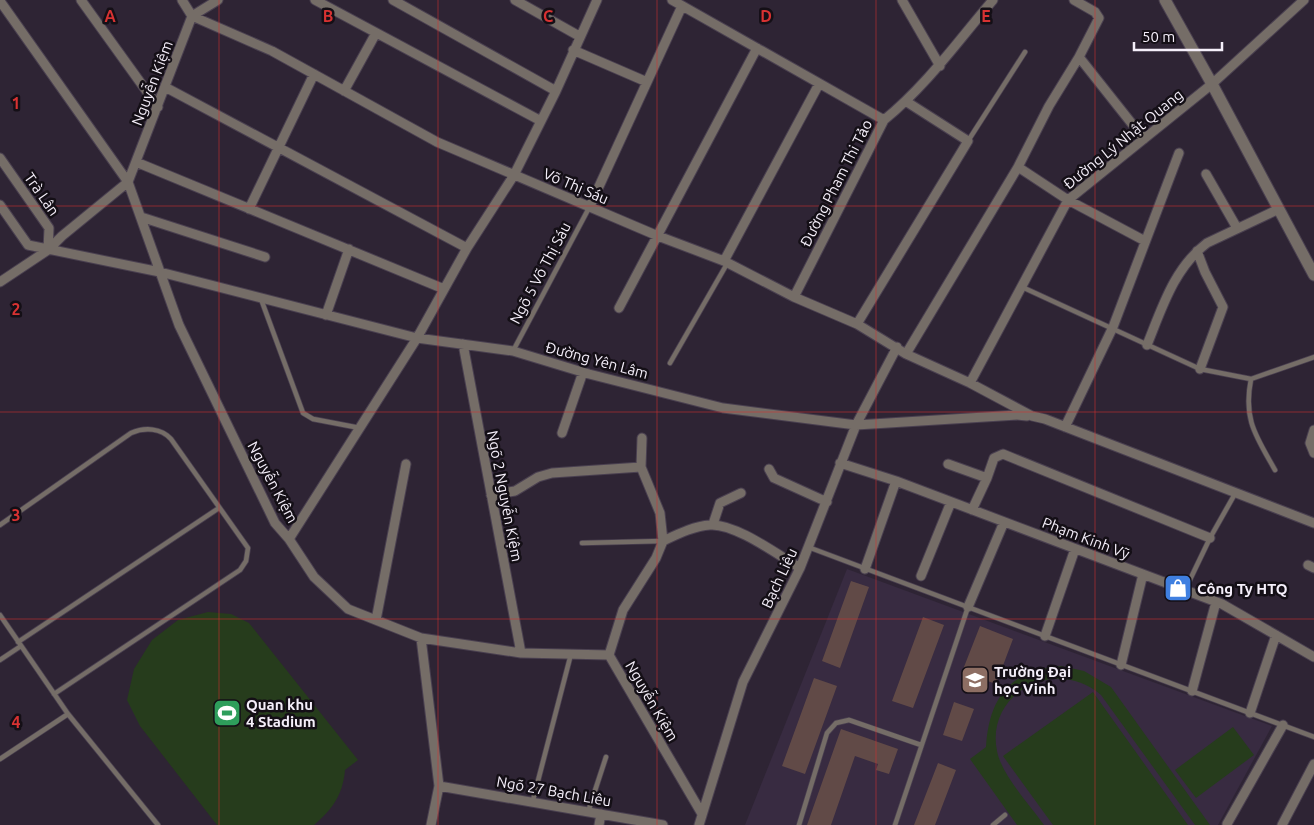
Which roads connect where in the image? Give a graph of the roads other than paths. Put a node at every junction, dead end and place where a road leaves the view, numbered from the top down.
1 (81, 0) edge
2 (182, 0) edge
3 (218, 0) edge
4 (315, 0) edge
5 (393, 0) edge
6 (515, 0) edge
7 (597, 0) edge
8 (672, 0) edge
9 (902, 0) edge
10 (1074, 0) edge
11 (1165, 0) edge
12 (1304, 0) edge
13 (0, 1) edge
14 (988, 2) edge
15 (682, 6) junction
16 (192, 16) junction
17 (376, 33) junction
18 (579, 36) junction
19 (757, 48) junction
20 (573, 50) junction
21 (1025, 52) dead end
22 (1079, 57) junction
23 (940, 66) junction
24 (314, 74) junction
25 (647, 82) junction
26 (819, 84) junction
27 (1212, 84) junction
28 (165, 87) junction
29 (344, 91) junction
30 (556, 91) junction
31 (907, 102) junction
32 (158, 107) junction
33 (541, 120) junction
34 (884, 120) junction
35 (1144, 139) junction
36 (968, 141) junction
37 (279, 148) junction
38 (1179, 153) dead end
39 (0, 158) edge
40 (136, 162) junction
41 (1018, 167) junction
42 (1206, 174) dead end
43 (514, 175) junction
44 (128, 182) junction
45 (1068, 200) junction
46 (0, 204) edge
47 (590, 206) junction
48 (250, 209) junction
49 (1279, 209) junction
50 (141, 218) junction
51 (1237, 228) junction
52 (658, 236) junction
53 (1145, 241) junction
54 (467, 248) junction
55 (348, 249) junction
56 (48, 250) junction
57 (1196, 251) junction
58 (265, 258) dead end
59 (726, 261) junction
60 (160, 272) junction
61 (1314, 275) edge
62 (0, 282) edge
63 (1022, 287) junction
64 (444, 289) junction
65 (794, 297) junction
66 (261, 299) junction
67 (619, 308) dead end
68 (326, 315) junction
69 (857, 324) junction
70 (1112, 327) junction
71 (417, 338) junction
72 (463, 344) junction
73 (1147, 345) junction
74 (897, 347) junction
75 (513, 351) junction
76 (906, 354) junction
77 (1314, 356) edge
78 (670, 363) dead end
79 (1200, 369) junction
80 (583, 372) junction
81 (1251, 379) junction
82 (970, 383) junction
83 (1032, 416) junction
84 (856, 425) junction
85 (1065, 427) junction
86 (360, 428) junction
87 (1314, 430) edge
88 (562, 433) dead end
89 (642, 438) dead end
90 (1314, 454) edge
91 (840, 463) junction
92 (406, 464) dead end
93 (948, 464) dead end
94 (641, 467) junction
95 (769, 469) dead end
96 (1275, 470) dead end
97 (987, 478) junction
98 (896, 481) junction
99 (1236, 492) junction
100 (742, 493) dead end
101 (491, 495) junction
102 (827, 502) junction
103 (951, 502) junction
104 (219, 508) junction
105 (972, 510) junction
106 (1004, 522) junction
107 (1314, 523) edge
108 (713, 524) junction
109 (0, 525) edge
110 (1210, 538) junction
111 (289, 539) junction
112 (663, 541) junction
113 (582, 543) dead end
114 (808, 547) junction
115 (1075, 549) junction
116 (800, 568) junction
117 (865, 569) junction
118 (1143, 574) junction
119 (921, 576) dead end
120 (1186, 590) junction
121 (1216, 602) junction
122 (968, 607) junction
123 (0, 615) edge
124 (376, 620) junction
125 (1276, 635) junction
126 (1046, 636) junction
127 (422, 638) junction
128 (20, 644) junction
129 (521, 653) junction
130 (571, 654) junction
131 (609, 655) junction
132 (1314, 656) edge
133 (0, 660) edge
134 (1121, 665) junction
135 (1192, 691) junction
136 (54, 694) junction
137 (1250, 713) junction
138 (68, 714) junction
139 (1283, 726) junction
140 (1314, 737) edge
141 (921, 745) junction
142 (606, 757) dead end
143 (0, 759) edge
144 (1314, 764) edge
145 (439, 786) junction
146 (533, 800) junction
147 (588, 812) junction
148 (601, 814) junction
149 (702, 814) junction
150 (1006, 816) dead end
151 (1227, 824) edge
152 (158, 825) edge
153 (431, 825) edge
154 (599, 825) edge
155 (663, 825) edge
156 (699, 825) edge
157 (799, 825) edge
158 (895, 825) edge
159 (993, 825) edge
160 (1282, 825) edge

1 - 32 street
2 - 16 street
3 - 16 street
4 - 17 street
5 - 30 street
6 - 18 street
7 - 18 street
8 - 15 street
9 - 23 street
10 - 22 street
11 - 27 street
12 - 27 street, Đường Lý Nhật Quang
13 - 44 street
14 - 23 street, Đường Pham Thi Tảo
15 - 19 street
15 - 25 street
16 - 24 street, Võ Thị Sáu
16 - 28 street, Nguyễn Kiệm
17 - 29 street
17 - 33 street
18 - 20 street
19 - 26 street
19 - 52 street
20 - 25 street
20 - 30 street
21 - 36 lane
22 - 35 street
22 - 41 street
23 - 31 street, Đường Pham Thi Tảo
24 - 29 street, Võ Thị Sáu
24 - 37 street
25 - 47 street
26 - 34 street
26 - 59 street
27 - 35 street, Đường Lý Nhật Quang
27 - 49 street
28 - 32 street, Nguyễn Kiệm
28 - 37 street
29 - 43 street, Võ Thị Sáu
30 - 33 street
31 - 34 street, Đường Pham Thi Tảo
31 - 36 street
32 - 40 street, Nguyễn Kiệm
33 - 43 street
34 - 65 street, Đường Pham Thi Tảo
35 - 45 street, Đường Lý Nhật Quang
36 - 69 street
37 - 48 street
37 - 54 street
38 - 53 street
39 - 56 street, Trà Lân
40 - 44 street, Nguyễn Kiệm
40 - 48 street
41 - 45 street
41 - 76 street
42 - 51 street
43 - 47 street, Võ Thị Sáu
43 - 54 street
44 - 50 street, Nguyễn Kiệm
44 - 56 street
45 - 53 street
45 - 63 street, Đường Lý Nhật Quang
46 - 56 street, Đường Yên Lâm
47 - 52 street, Võ Thị Sáu
47 - 75 lane, Ngõ 5 Võ Thị Sáu
48 - 55 street
49 - 51 street
49 - 61 street
50 - 58 street
50 - 60 street, Nguyễn Kiệm
51 - 57 street
52 - 59 street, Võ Thị Sáu
52 - 67 street
53 - 70 street
54 - 64 street
55 - 64 street
55 - 68 street
56 - 60 street, Đường Yên Lâm
56 - 62 street
57 - 73 street
57 - 79 street
59 - 65 street, Võ Thị Sáu
59 - 78 lane
60 - 66 street, Đường Yên Lâm
60 - 111 street, Nguyễn Kiệm
63 - 70 lane
63 - 82 street, Đường Lý Nhật Quang
64 - 71 street
65 - 69 street, Võ Thị Sáu
66 - 68 street, Đường Yên Lâm
66 - 86 lane
68 - 71 street, Đường Yên Lâm
69 - 74 street, Võ Thị Sáu
70 - 73 lane
70 - 85 street
71 - 72 street, Đường Yên Lâm
71 - 86 street
72 - 75 street, Đường Yên Lâm
72 - 101 street, Ngõ 2 Nguyễn Kiệm
73 - 79 lane
74 - 76 street, Võ Thị Sáu
74 - 84 street, Bạch Liêu
75 - 80 street, Đường Yên Lâm
76 - 82 street, Võ Thị Sáu
77 - 81 lane
79 - 81 lane
80 - 84 street, Đường Yên Lâm
80 - 88 street
81 - 96 lane
82 - 83 street, Võ Thị Sáu
83 - 84 street, Đường Yên Lâm
83 - 85 street
84 - 91 street, Bạch Liêu
85 - 99 street
86 - 111 street
87 - 90 street
89 - 94 street
91 - 98 street, Phạm Kinh Vỹ
91 - 102 street, Bạch Liêu
92 - 124 street
93 - 97 street
94 - 101 street
94 - 112 street
95 - 102 street
97 - 105 street
97 - 110 street
98 - 103 street, Phạm Kinh Vỹ
98 - 117 street
99 - 107 street
99 - 110 lane
100 - 108 street
101 - 129 street, Ngõ 2 Nguyễn Kiệm
102 - 114 street, Bạch Liêu
103 - 105 street, Phạm Kinh Vỹ
103 - 119 street
104 - 109 lane
104 - 128 lane
104 - 136 lane
105 - 106 street, Phạm Kinh Vỹ
106 - 115 street, Phạm Kinh Vỹ
106 - 122 street
108 - 112 street
108 - 116 street
110 - 120 lane
111 - 124 street, Nguyễn Kiệm
112 - 113 lane
112 - 131 street
114 - 116 street, Bạch Liêu
114 - 117 lane
115 - 118 street, Phạm Kinh Vỹ
115 - 126 street
116 - 149 street, Bạch Liêu
117 - 122 lane
118 - 120 street, Phạm Kinh Vỹ
118 - 134 street
120 - 121 street, Phạm Kinh Vỹ
121 - 125 street, Phạm Kinh Vỹ
121 - 135 street
122 - 126 lane
122 - 141 lane
123 - 128 lane
124 - 127 street, Nguyễn Kiệm
125 - 132 street, Phạm Kinh Vỹ
125 - 137 street
126 - 134 lane
127 - 129 street, Nguyễn Kiệm
127 - 145 street
128 - 133 lane
128 - 136 lane
129 - 130 street, Nguyễn Kiệm
130 - 131 street, Nguyễn Kiệm
130 - 146 lane
131 - 149 street, Nguyễn Kiệm
134 - 135 lane
135 - 137 lane
136 - 138 lane
137 - 139 lane
138 - 143 lane
138 - 152 lane
139 - 140 lane
139 - 151 street
141 - 157 lane
141 - 158 lane
142 - 147 lane
144 - 160 street
145 - 146 street, Ngõ 27 Bạch Liêu
145 - 153 street
146 - 147 street, Ngõ 27 Bạch Liêu
147 - 148 street, Ngõ 27 Bạch Liêu
148 - 154 street
148 - 155 street, Ngõ 27 Bạch Liêu
149 - 156 street, Bạch Liêu
150 - 159 lane

